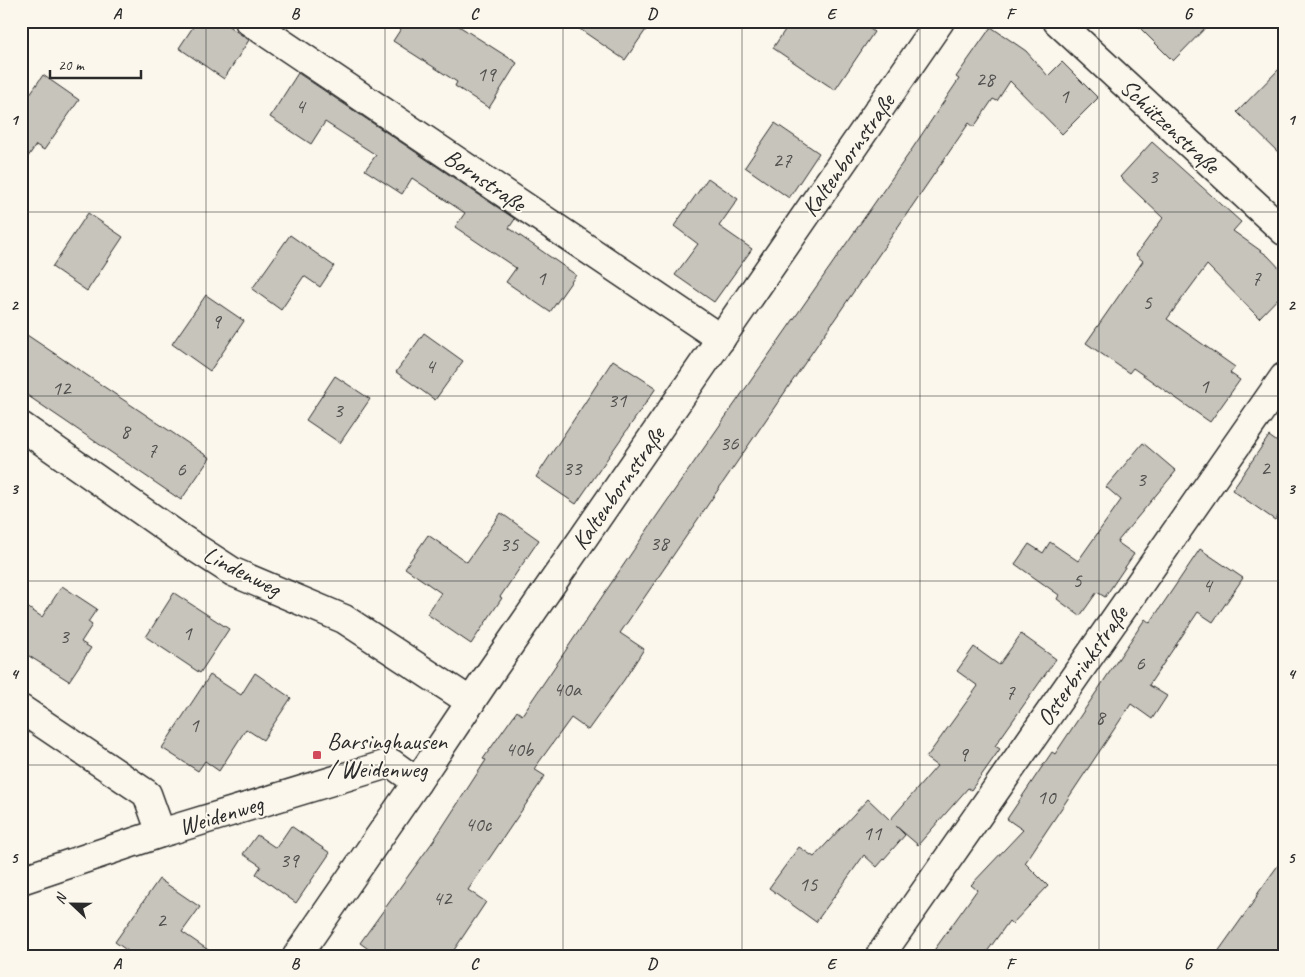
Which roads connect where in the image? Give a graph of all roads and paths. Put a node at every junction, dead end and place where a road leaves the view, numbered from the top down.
1 (249, 21) edge
2 (940, 21) edge
3 (1057, 21) edge
4 (1284, 231) edge
5 (721, 339) junction
6 (1284, 376) edge
7 (21, 426) edge
8 (471, 702) junction
9 (21, 709) edge
10 (417, 782) junction
11 (161, 833) junction
12 (21, 880) edge
13 (297, 956) edge
14 (880, 956) edge

1 - 5 street, Bornstraße
2 - 5 street, Kaltenbornstraße
3 - 4 street, Schützenstraße
5 - 8 street, Kaltenbornstraße
6 - 14 street, Osterbrinkstraße
7 - 8 street, Lindenweg
8 - 10 street, Kaltenbornstraße
9 - 11 street
10 - 11 street, Weidenweg
10 - 13 street, Kaltenbornstraße
11 - 12 street, Weidenweg

